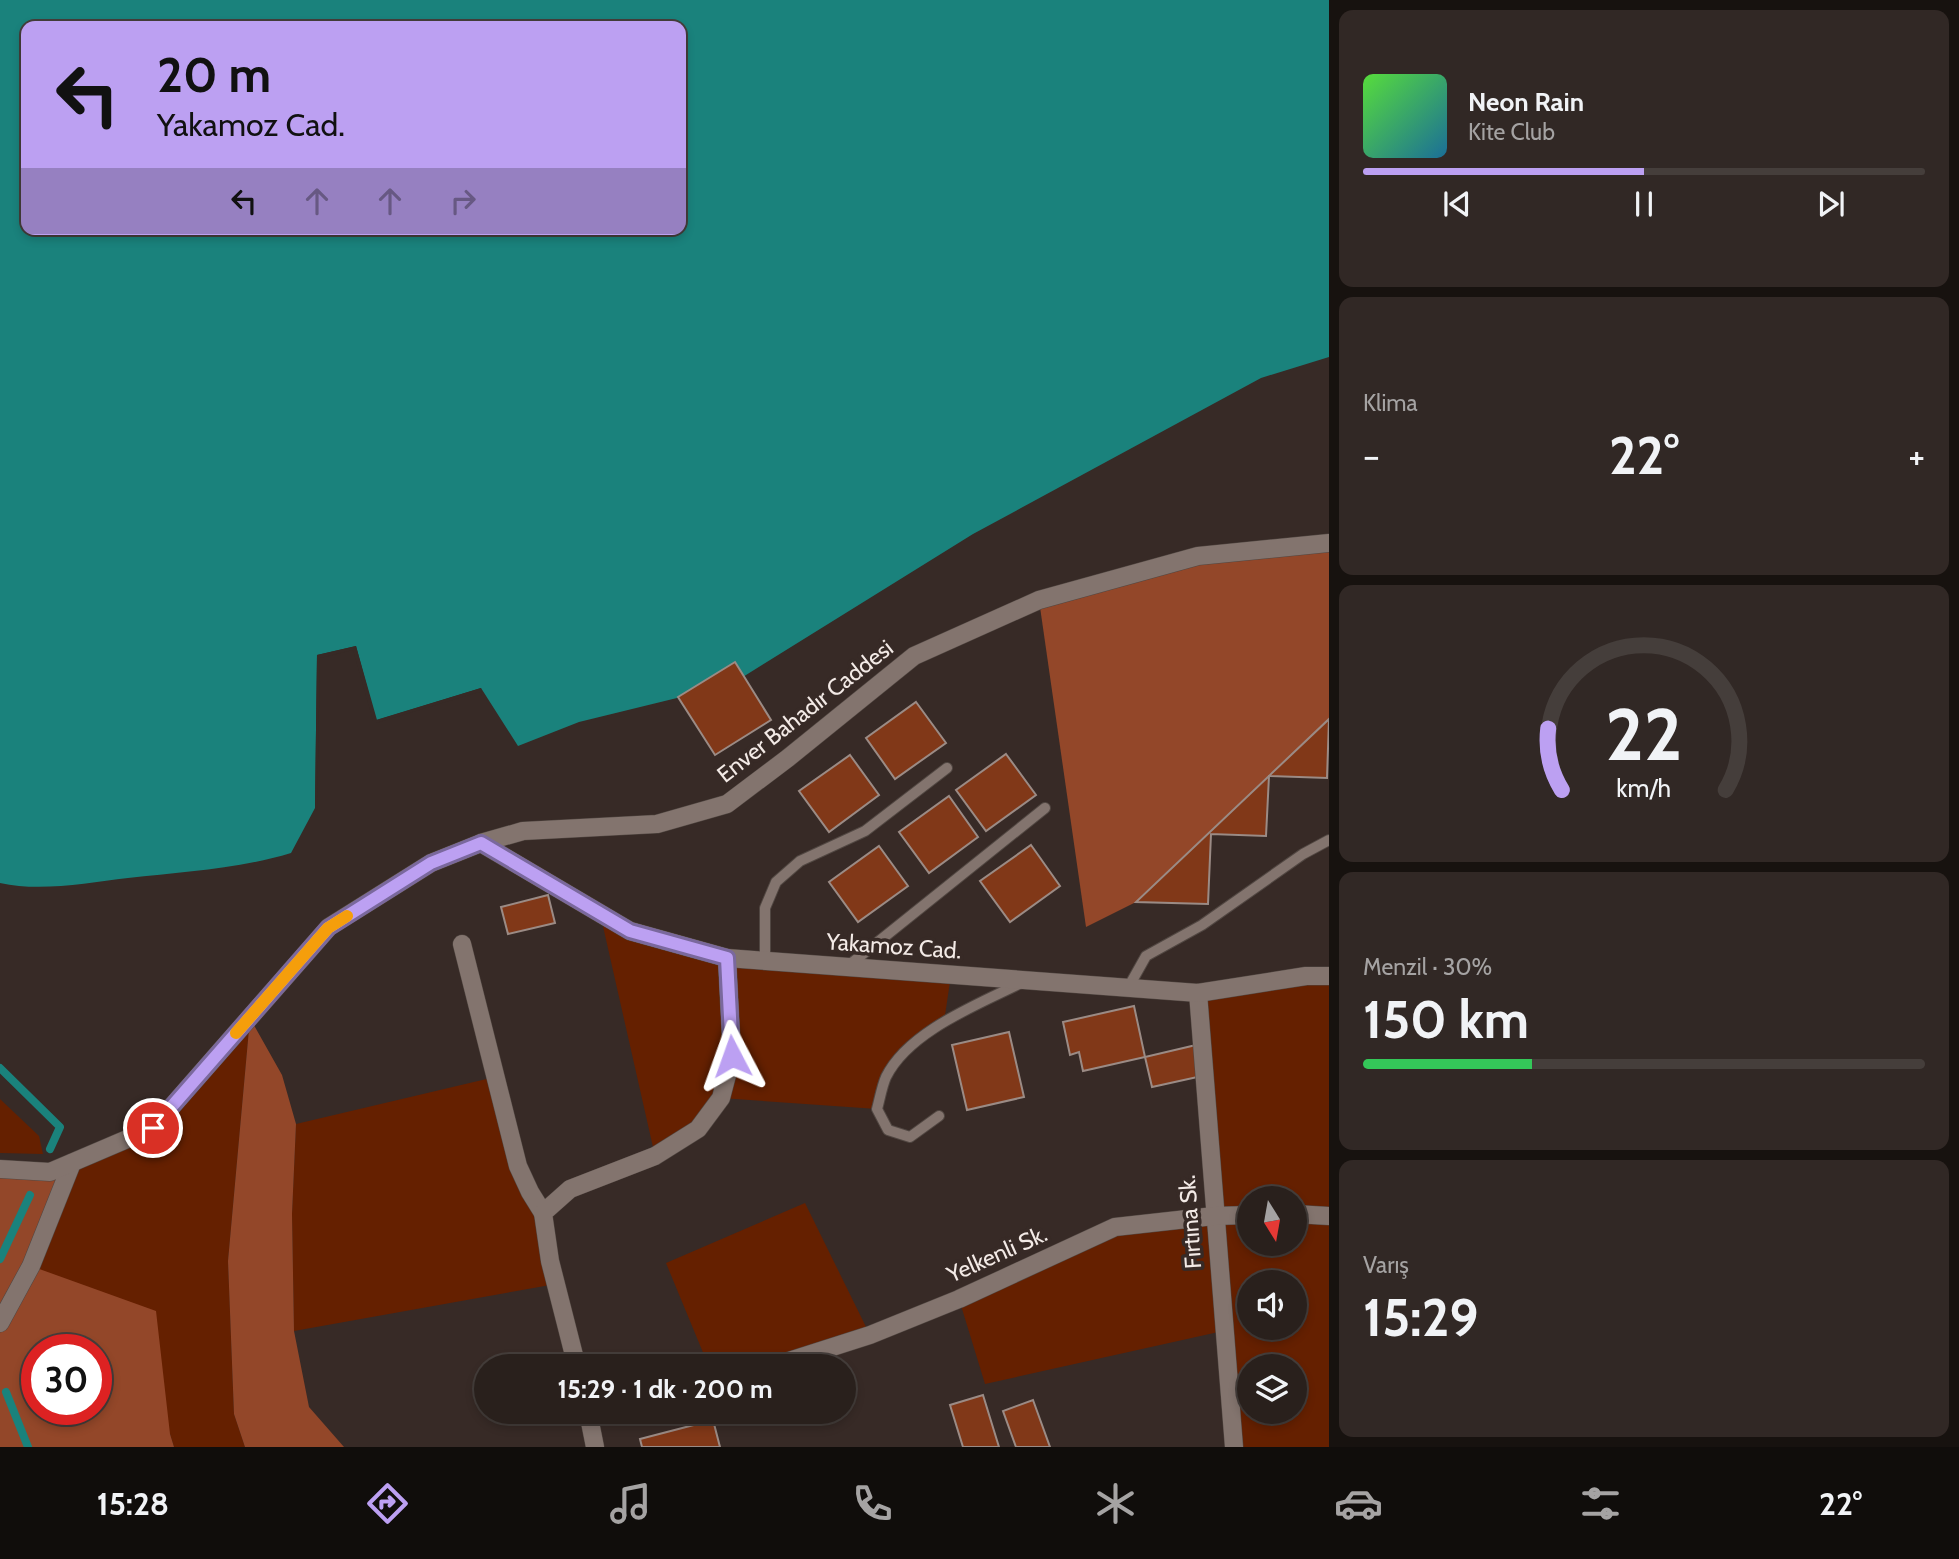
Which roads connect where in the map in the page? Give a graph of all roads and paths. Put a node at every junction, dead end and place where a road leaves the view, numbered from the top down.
1 (1329, 543) edge
2 (947, 768) dead end
3 (1045, 808) dead end
4 (1329, 839) edge
5 (481, 843) junction
6 (462, 944) dead end
7 (727, 958) junction
8 (765, 961) junction
9 (847, 967) junction
10 (1329, 976) edge
11 (1028, 980) junction
12 (1128, 988) junction
13 (1198, 993) junction
14 (939, 1116) dead end
15 (71, 1163) junction
16 (0, 1169) edge
17 (543, 1213) junction
18 (1237, 1215) edge
19 (1307, 1215) edge
20 (1214, 1216) junction
21 (1329, 1216) edge
22 (0, 1323) edge
23 (574, 1354) edge
24 (811, 1354) edge
25 (591, 1424) edge
26 (596, 1447) edge
27 (1234, 1447) edge

1 - 5 street, Enver Bahadır Caddesi
2 - 8 lane
3 - 9 lane
4 - 12 lane
5 - 7 street, Yakamoz Cad.
5 - 15 street, Enver Bahadır Caddesi
6 - 17 street
7 - 8 street, Yakamoz Cad.
7 - 17 street
8 - 9 street, Yakamoz Cad.
9 - 11 street, Yakamoz Cad.
10 - 13 street, Yakamoz Cad.
11 - 12 street, Yakamoz Cad.
11 - 14 lane
12 - 13 street, Yakamoz Cad.
13 - 20 street, Fırtına Sk.
15 - 16 street, Enver Bahadır Caddesi
15 - 22 street
17 - 23 street
18 - 20 street, Yelkenli Sk.
19 - 21 street
20 - 24 street, Yelkenli Sk.
20 - 27 street, Fırtına Sk.
25 - 26 street

